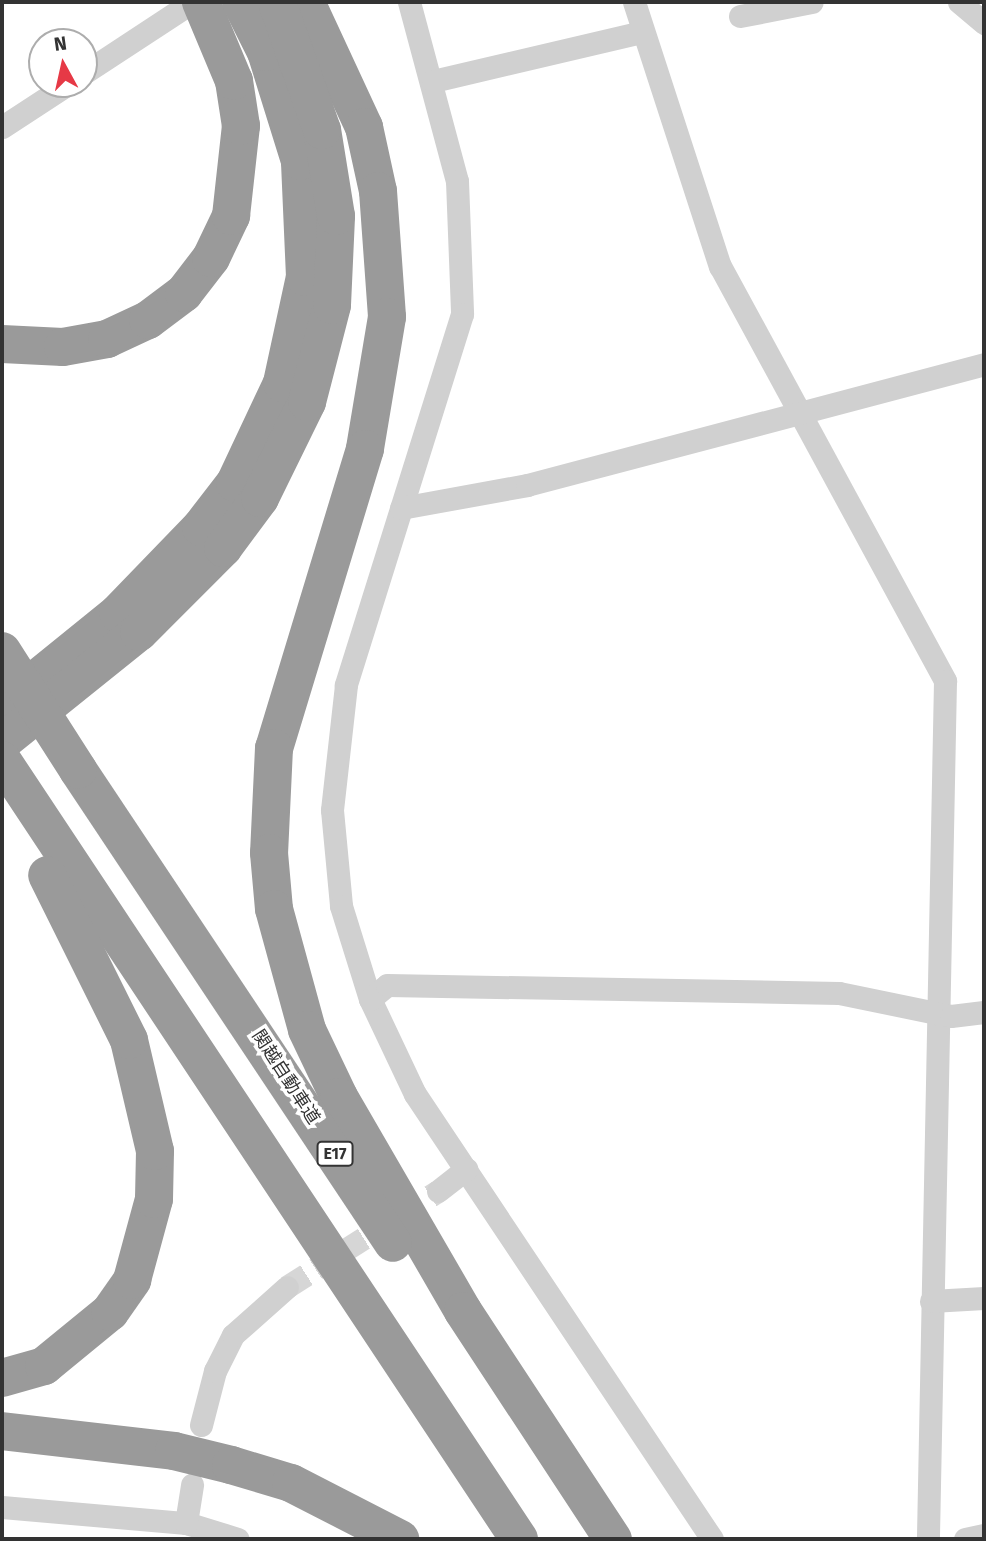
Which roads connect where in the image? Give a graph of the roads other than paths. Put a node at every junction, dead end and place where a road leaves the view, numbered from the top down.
1 (241, 2) edge
2 (277, 2) edge
3 (306, 2) edge
4 (409, 2) edge
5 (634, 2) edge
6 (813, 2) edge
7 (960, 2) edge
8 (193, 4) edge
9 (740, 16) dead end
10 (984, 23) edge
11 (642, 32) junction
12 (98, 64) edge
13 (433, 81) junction
14 (47, 98) edge
15 (2, 127) edge
16 (2, 344) edge
17 (984, 364) edge
18 (801, 410) junction
19 (401, 508) junction
20 (2, 651) edge
21 (2, 707) edge
22 (2, 741) edge
23 (2, 760) edge
24 (14, 804) edge
25 (370, 999) junction
26 (935, 1012) junction
27 (984, 1012) edge
28 (466, 1169) junction
29 (438, 1191) tunnel mouth
30 (287, 1287) tunnel mouth
31 (984, 1298) edge
32 (931, 1301) junction
33 (2, 1378) edge
34 (201, 1425) dead end
35 (2, 1431) edge
36 (192, 1484) dead end
37 (2, 1507) edge
38 (186, 1523) junction
39 (133, 1530) edge
40 (984, 1535) edge
41 (238, 1539) edge
42 (400, 1539) edge
43 (519, 1539) edge
44 (591, 1539) edge
45 (613, 1539) edge
46 (712, 1539) edge
47 (928, 1539) edge
48 (965, 1539) edge

1 - 21 highway
2 - 22 highway
3 - 45 highway
4 - 13 street
5 - 11 street
6 - 9 street
7 - 10 street
8 - 12 street
8 - 16 highway
11 - 13 street
11 - 18 street
13 - 19 street
14 - 15 street
17 - 18 street
18 - 19 street
18 - 26 street
19 - 25 street
20 - 44 highway, 関越自動車道 / E17, bridge
23 - 24 highway
24 - 33 highway
24 - 43 highway
25 - 26 street
25 - 28 street
26 - 27 street
26 - 32 street
28 - 29 street
28 - 46 street
30 - 34 street
31 - 32 street
32 - 47 street
35 - 42 highway
36 - 38 street
37 - 39 street
38 - 39 street
38 - 41 street
40 - 48 street

